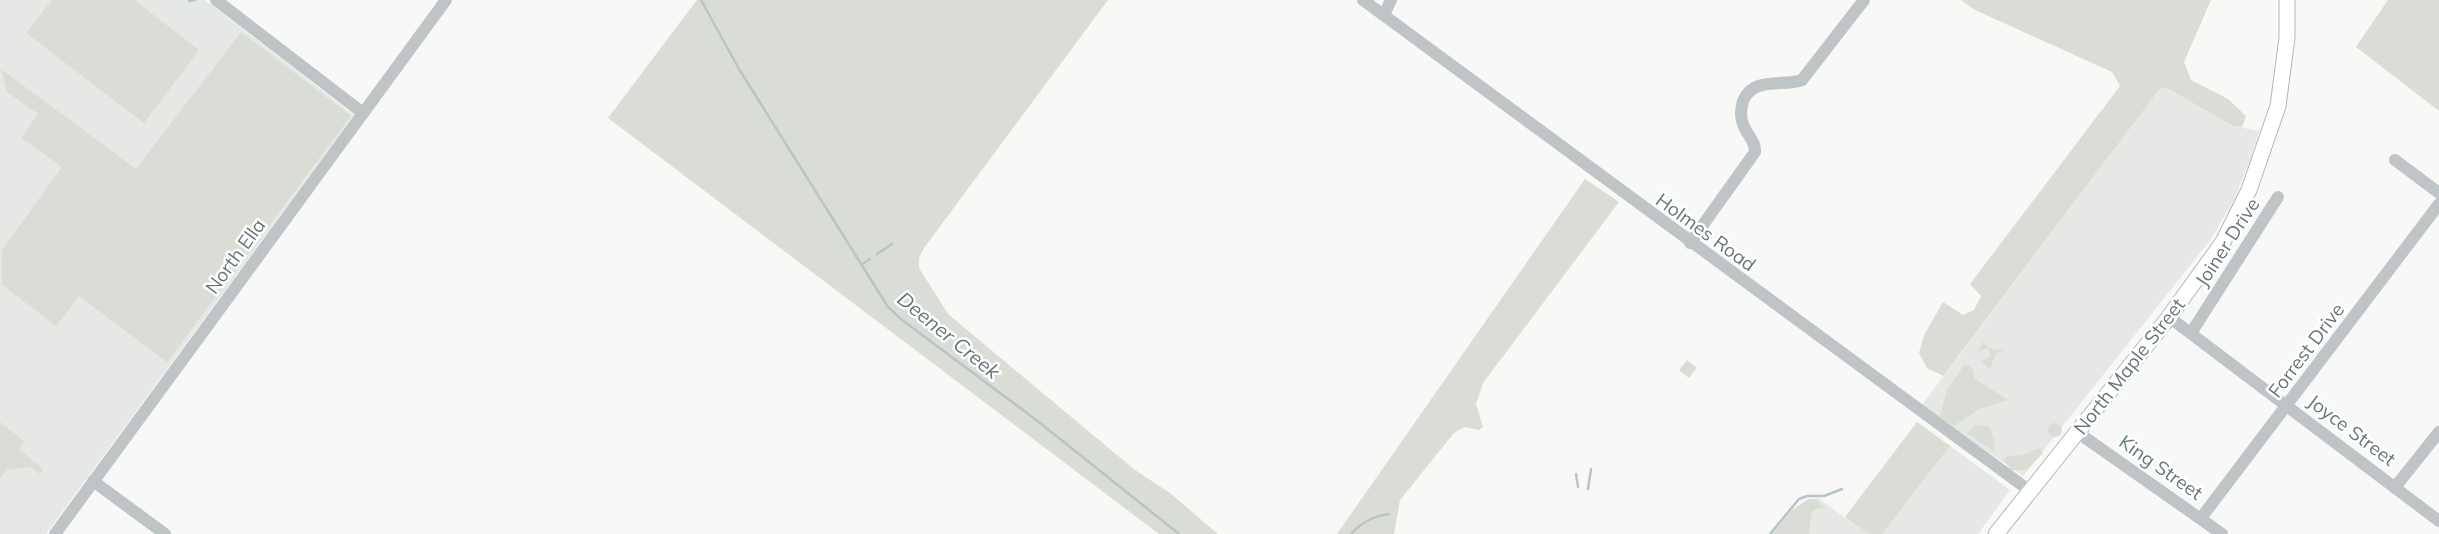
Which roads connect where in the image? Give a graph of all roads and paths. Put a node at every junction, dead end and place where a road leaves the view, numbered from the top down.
1 (216, 0) edge
2 (446, 0) edge
3 (1362, 0) edge
4 (1391, 0) edge
5 (1864, 0) edge
6 (2287, 0) edge
7 (1384, 15) junction
8 (363, 113) junction
9 (2395, 160) dead end
10 (2439, 193) edge
11 (2278, 197) dead end
12 (2439, 204) edge
13 (1690, 243) junction
14 (2169, 317) junction
15 (2191, 333) junction
16 (2288, 406) junction
17 (2077, 432) junction
18 (2439, 432) edge
19 (93, 481) junction
20 (2396, 486) junction
21 (2030, 491) junction
22 (2201, 518) junction
23 (2439, 521) edge
24 (55, 534) edge
25 (165, 534) edge
26 (1996, 534) edge
27 (2222, 534) edge

1 - 8 street
2 - 8 street, North Ella
3 - 7 street, Holmes Road
4 - 7 street
5 - 13 street
6 - 14 main road, North Maple Street
7 - 13 street, Holmes Road
8 - 19 street, North Ella
9 - 10 street
11 - 15 street, Joiner Drive
12 - 16 street, Forrest Drive
13 - 21 street, Holmes Road
14 - 15 street, Joyce Street
14 - 17 main road, North Maple Street
15 - 16 street, Joyce Street
16 - 20 street, Joyce Street
16 - 22 street, Forrest Drive
17 - 21 main road, North Maple Street
17 - 22 street, King Street
18 - 20 street
19 - 24 street, North Ella
19 - 25 street
20 - 23 street, Joyce Street
21 - 26 main road, North Maple Street
22 - 27 street, King Street

